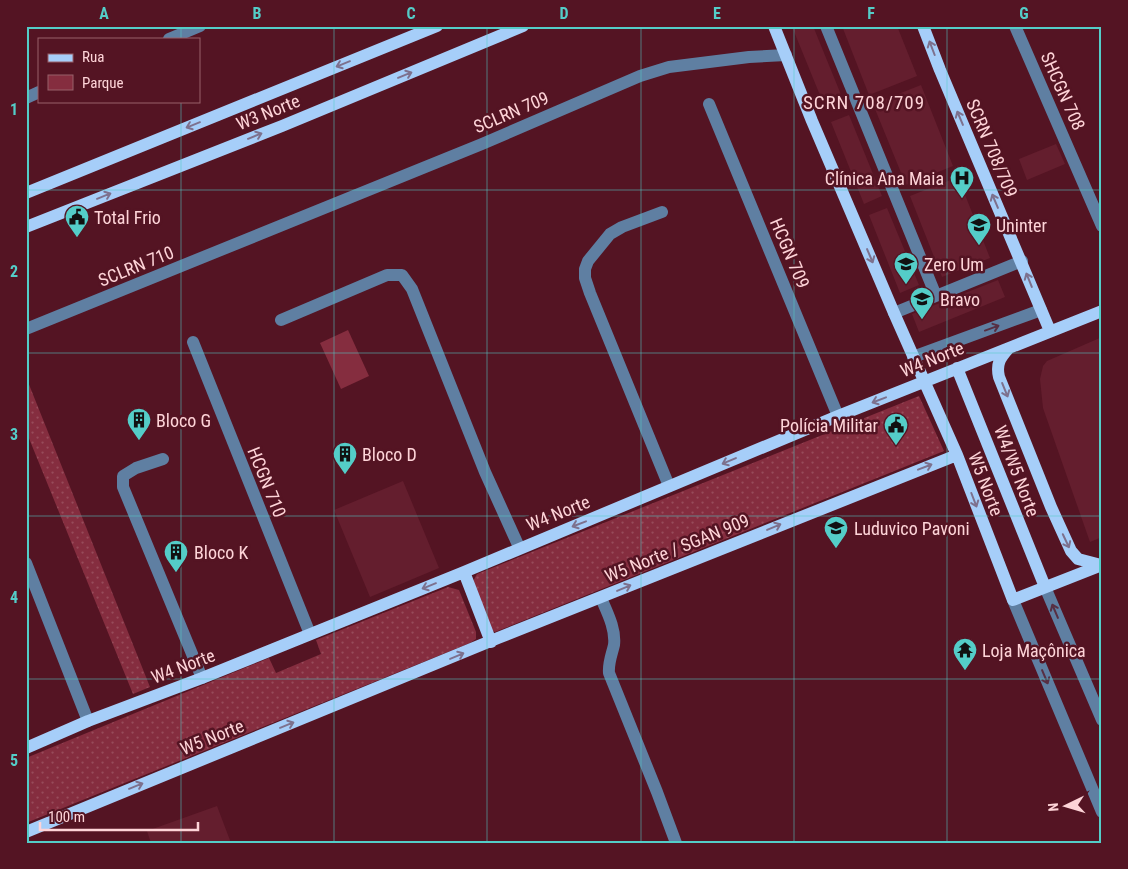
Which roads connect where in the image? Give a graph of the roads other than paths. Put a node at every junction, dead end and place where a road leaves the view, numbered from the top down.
1 (200, 26) edge
2 (437, 26) edge
3 (522, 26) edge
4 (775, 26) edge
5 (826, 26) edge
6 (923, 26) edge
7 (1015, 26) edge
8 (171, 38) edge
9 (786, 55) junction
10 (38, 92) edge
11 (26, 98) edge
12 (709, 104) dead end
13 (26, 193) edge
14 (662, 212) dead end
15 (1102, 226) edge
16 (26, 227) edge
17 (258, 236) joint
18 (1022, 261) junction
19 (936, 296) junction
20 (1041, 310) junction
21 (1102, 311) edge
22 (894, 313) junction
23 (281, 320) dead end
24 (26, 329) edge
25 (1050, 331) junction
26 (193, 342) dead end
27 (1010, 347) junction
28 (913, 357) junction
29 (957, 368) junction
30 (924, 381) junction
31 (838, 416) junction
32 (957, 454) junction
33 (163, 459) dead end
34 (669, 486) junction
35 (520, 548) junction
36 (26, 563) edge
37 (1101, 565) edge
38 (464, 572) junction
39 (1045, 587) junction
40 (601, 598) junction
41 (1013, 600) junction
42 (310, 634) junction
43 (491, 642) junction
44 (412, 675) joint
45 (202, 678) junction
46 (1102, 720) edge
47 (88, 721) junction
48 (26, 748) edge
49 (1102, 812) edge
50 (26, 832) edge
51 (676, 843) edge

1 - 8 street
2 -> 13 main road, W3 Norte
16 -> 3 main road, W3 Norte
4 - 9 main road
5 - 19 street
18 -> 6 main road, SCRN 708/709
7 - 15 street, SHCGN 708
9 - 17 street, SCLRN 709
9 -> 22 main road
10 - 11 street
12 - 31 street, HCGN 709
14 - 34 street
17 - 24 street, SCLRN 710
18 - 19 street
20 -> 18 main road, SCRN 708/709
19 - 22 street
20 - 25 main road, SCRN 708/709
28 -> 20 street
21 - 25 main road, W4 Norte
22 - 28 main road
23 - 35 street
25 - 27 main road, W4 Norte
26 - 42 street, HCGN 710
27 - 29 main road, W4 Norte
27 -> 37 main road
28 - 30 main road
29 - 30 main road, W4 Norte
29 - 39 main road, W4/W5 Norte
30 -> 31 main road, W4 Norte
30 - 32 main road, W5 Norte
31 -> 34 main road, W4 Norte
40 -> 32 main road, W5 Norte / SGAN 909
32 -> 41 main road, W5 Norte
33 - 45 street
34 -> 35 main road, W4 Norte
35 - 38 main road, W4 Norte
36 - 47 street
37 - 39 main road
38 -> 42 main road, W4 Norte
38 - 43 main road
39 - 41 main road
46 -> 39 street
40 - 43 main road, W5 Norte / SGAN 909
40 - 51 street
41 -> 49 street
42 - 45 main road, W4 Norte
44 -> 43 main road, W5 Norte / SGAN 909
50 -> 44 main road, W5 Norte
45 - 47 main road, W4 Norte
47 - 48 main road, W4 Norte

